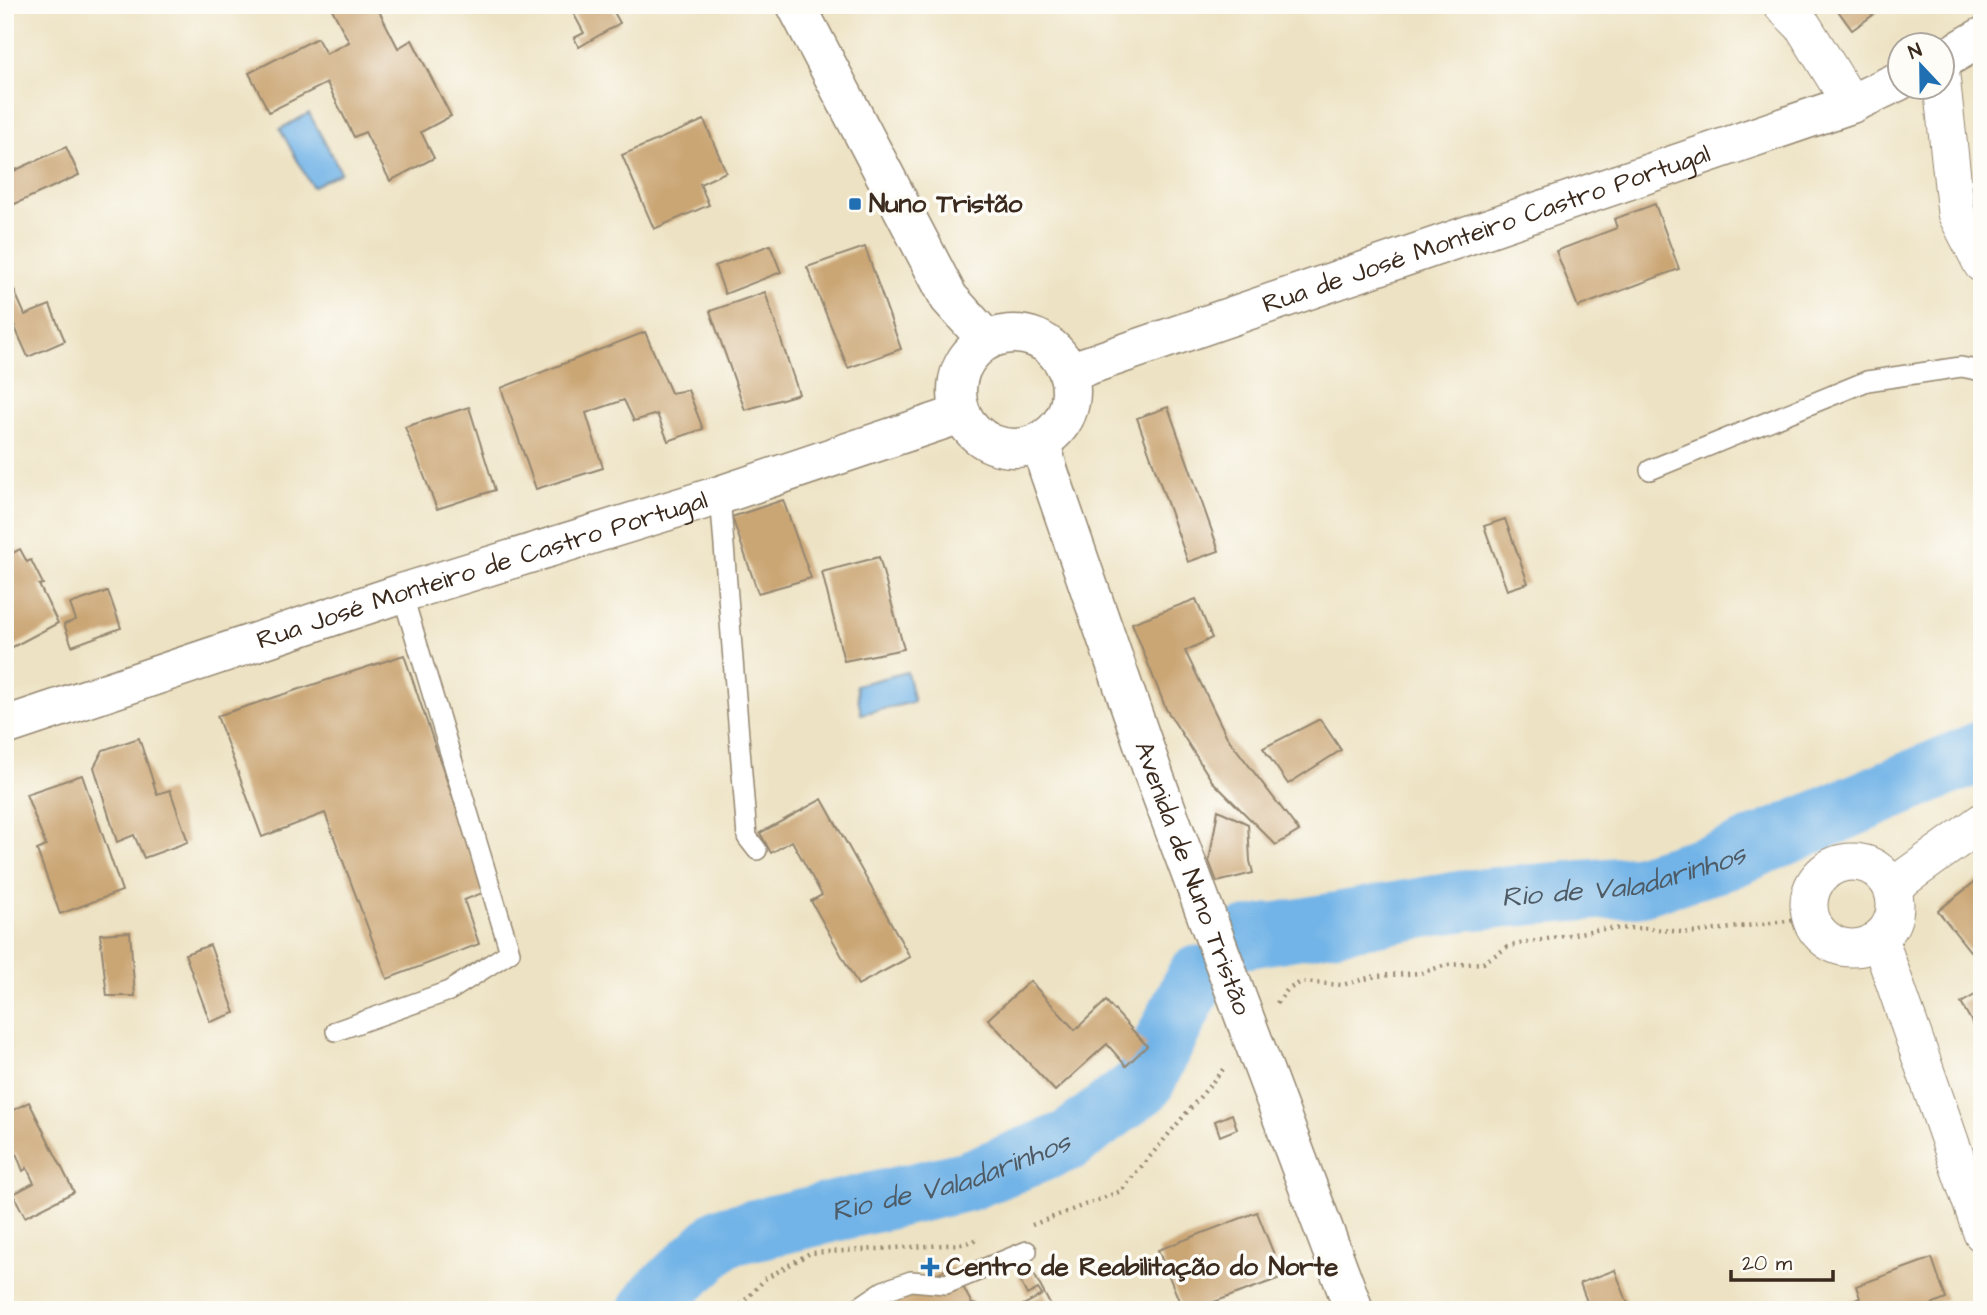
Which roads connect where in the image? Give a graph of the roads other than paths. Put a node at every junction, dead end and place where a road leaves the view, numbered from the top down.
1 (796, 5) edge
2 (1782, 5) edge
3 (1982, 37) edge
4 (1955, 53) edge
5 (1885, 87) edge
6 (1944, 102) edge
7 (1851, 104) junction
8 (1982, 264) edge
9 (987, 340) junction
10 (1982, 371) edge
11 (1069, 372) junction
12 (961, 414) junction
13 (1041, 442) junction
14 (1650, 470) dead end
15 (720, 495) junction
16 (402, 593) junction
17 (5, 726) edge
18 (1982, 822) edge
19 (757, 850) dead end
20 (1892, 887) junction
21 (1879, 939) junction
22 (336, 1031) dead end
23 (1982, 1233) edge
24 (1027, 1251) dead end
25 (855, 1310) edge
26 (1354, 1310) edge

1 - 9 main road
2 - 7 street
3 - 4 main road
5 - 7 main road, Rua de José Monteiro Castro Portugal
6 - 8 street
7 - 11 main road, Rua de José Monteiro Castro Portugal
9 - 11 main road
9 - 12 main road
10 - 14 lane
11 - 13 main road
12 - 13 main road
12 - 15 main road, Rua José Monteiro de Castro Portugal
13 - 26 main road, Avenida de Nuno Tristão
15 - 16 main road, Rua José Monteiro de Castro Portugal
15 - 19 lane
16 - 17 main road, Rua José Monteiro de Castro Portugal
16 - 22 lane
18 - 20 street
20 - 21 street
20 - 21 street
21 - 23 street
24 - 25 lane

